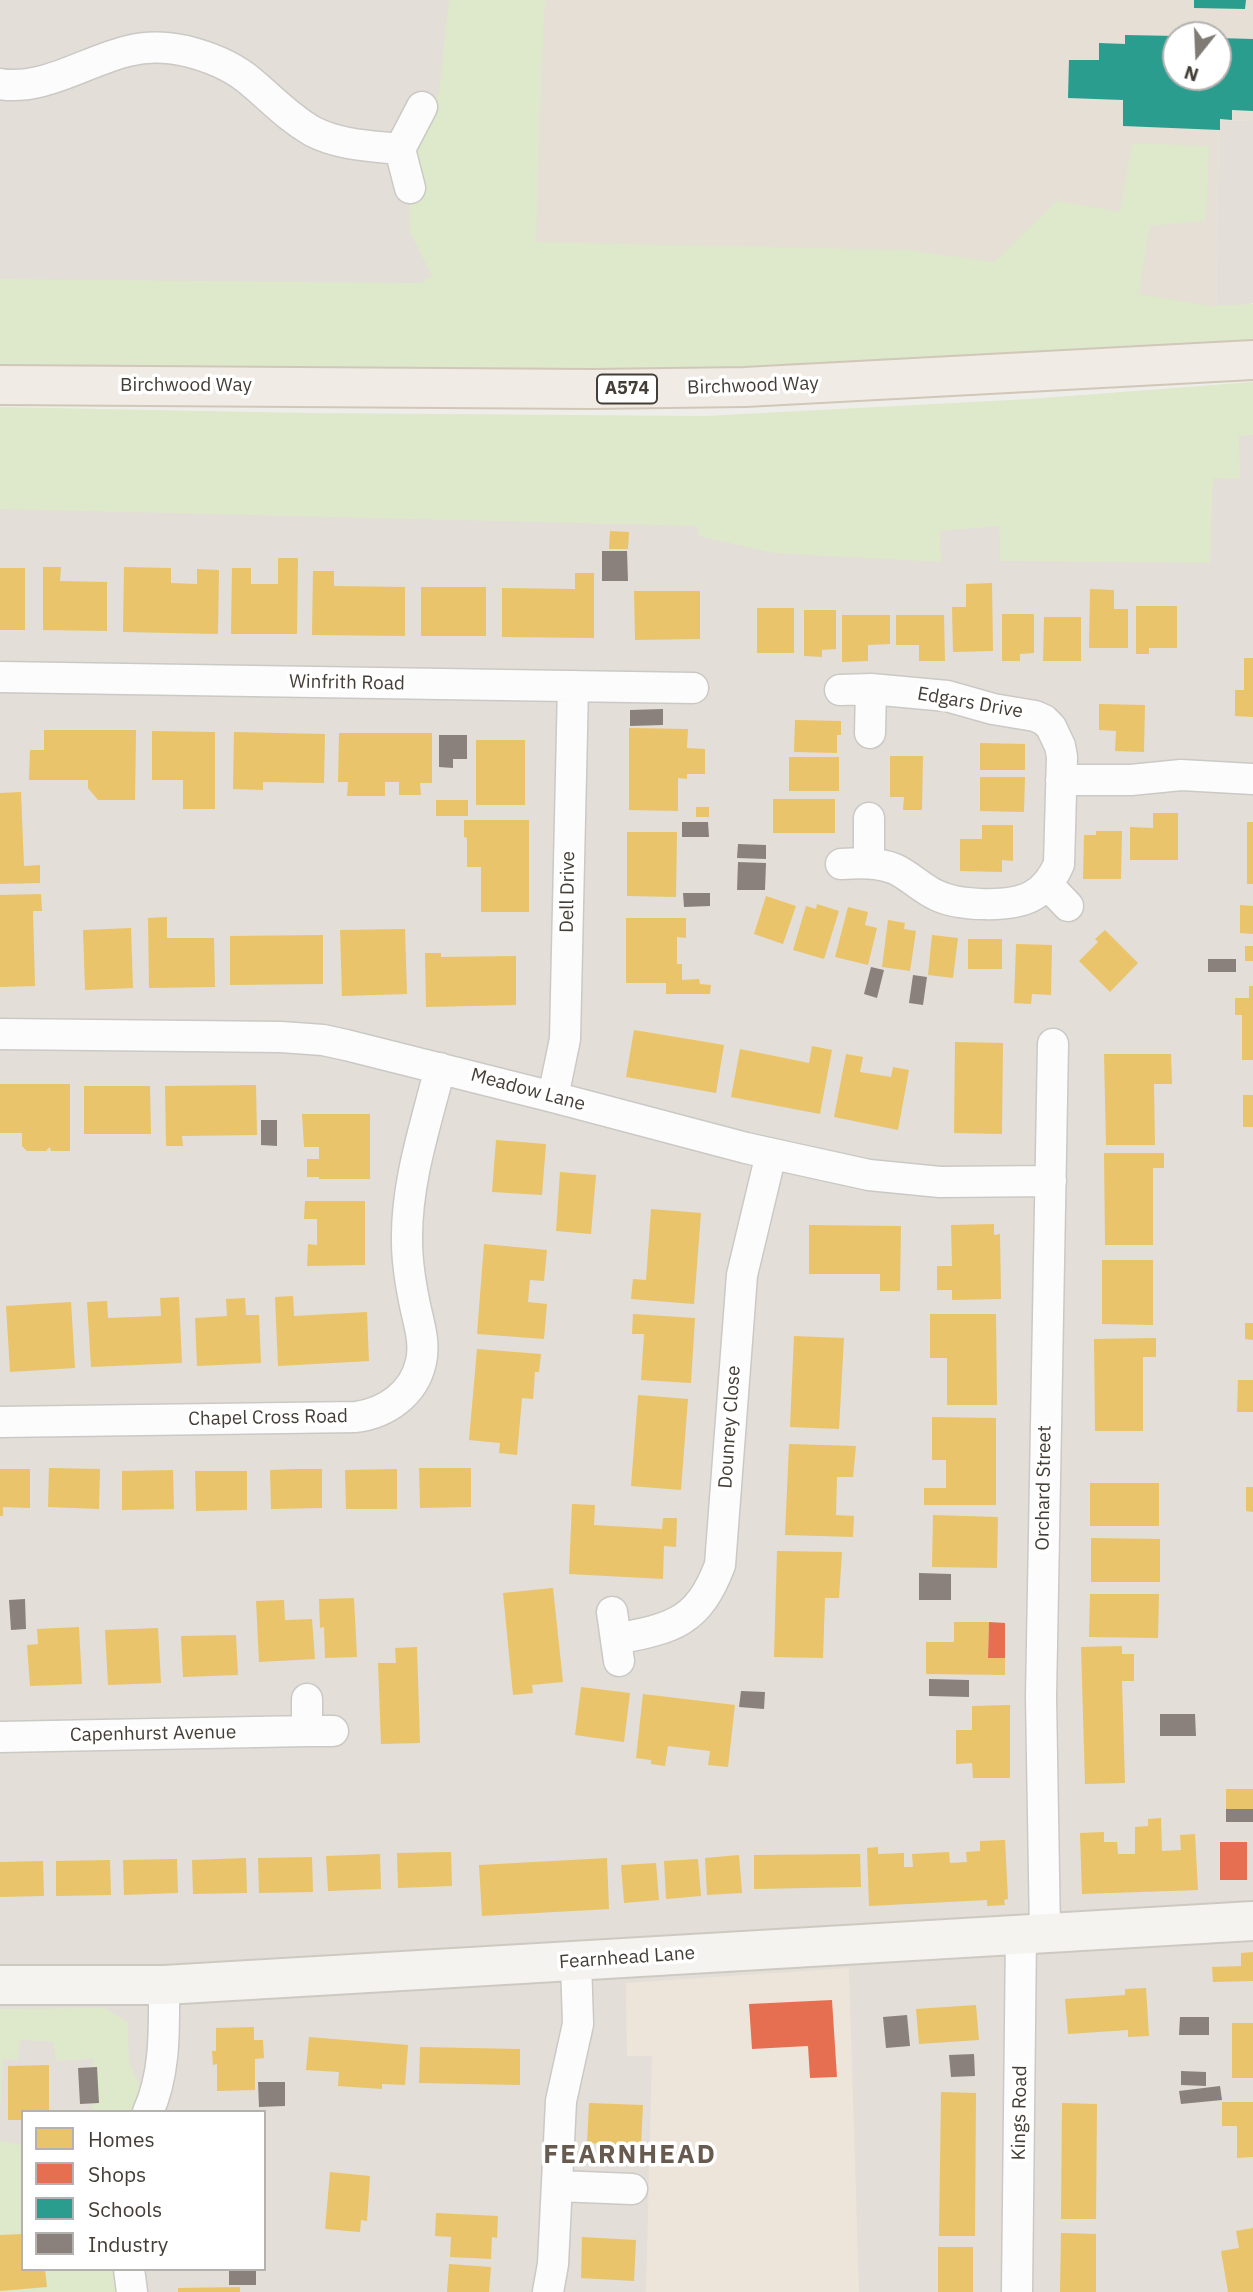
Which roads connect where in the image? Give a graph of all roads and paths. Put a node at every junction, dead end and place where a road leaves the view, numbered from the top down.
1 (0, 85) edge
2 (422, 107) dead end
3 (400, 149) junction
4 (410, 188) dead end
5 (1253, 360) edge
6 (0, 384) edge
7 (0, 677) edge
8 (573, 686) junction
9 (693, 688) dead end
10 (871, 689) junction
11 (839, 690) dead end
12 (870, 733) dead end
13 (1253, 779) edge
14 (1061, 780) junction
15 (869, 818) dead end
16 (1047, 884) junction
17 (1068, 906) dead end
18 (0, 1034) edge
19 (1053, 1044) dead end
20 (440, 1068) junction
21 (553, 1097) junction
22 (771, 1154) junction
23 (1051, 1181) junction
24 (0, 1422) edge
25 (616, 1638) dead end
26 (307, 1699) dead end
27 (0, 1737) edge
28 (1253, 1921) edge
29 (1033, 1934) junction
30 (576, 1961) junction
31 (0, 1985) edge
32 (164, 1985) junction
33 (149, 2110) edge
34 (557, 2186) junction
35 (632, 2189) dead end
36 (129, 2271) edge
37 (132, 2292) edge
38 (548, 2292) edge
39 (1017, 2292) edge

1 - 3 street
2 - 3 street
3 - 4 street
5 - 6 main road, Birchwood Way / A574
7 - 8 street, Winfrith Road
8 - 9 street, Winfrith Road
8 - 21 street, Dell Drive
10 - 11 street, Edgars Drive
10 - 12 street
10 - 14 street, Edgars Drive
13 - 14 street
14 - 16 street, Edgars Drive
15 - 16 street
16 - 17 street
18 - 20 street, Meadow Lane
19 - 23 street, Orchard Street
20 - 21 street, Meadow Lane
20 - 24 street, Chapel Cross Road
21 - 22 street, Meadow Lane
22 - 23 street, Meadow Lane
22 - 25 street, Dounrey Close
23 - 29 street, Orchard Street
26 - 27 street, Capenhurst Avenue
28 - 29 street, Fearnhead Lane
29 - 30 street, Fearnhead Lane
29 - 39 street, Kings Road
30 - 32 street, Fearnhead Lane
30 - 34 street
31 - 32 street, Fearnhead Lane
32 - 33 street
34 - 35 street
34 - 38 street
36 - 37 street

